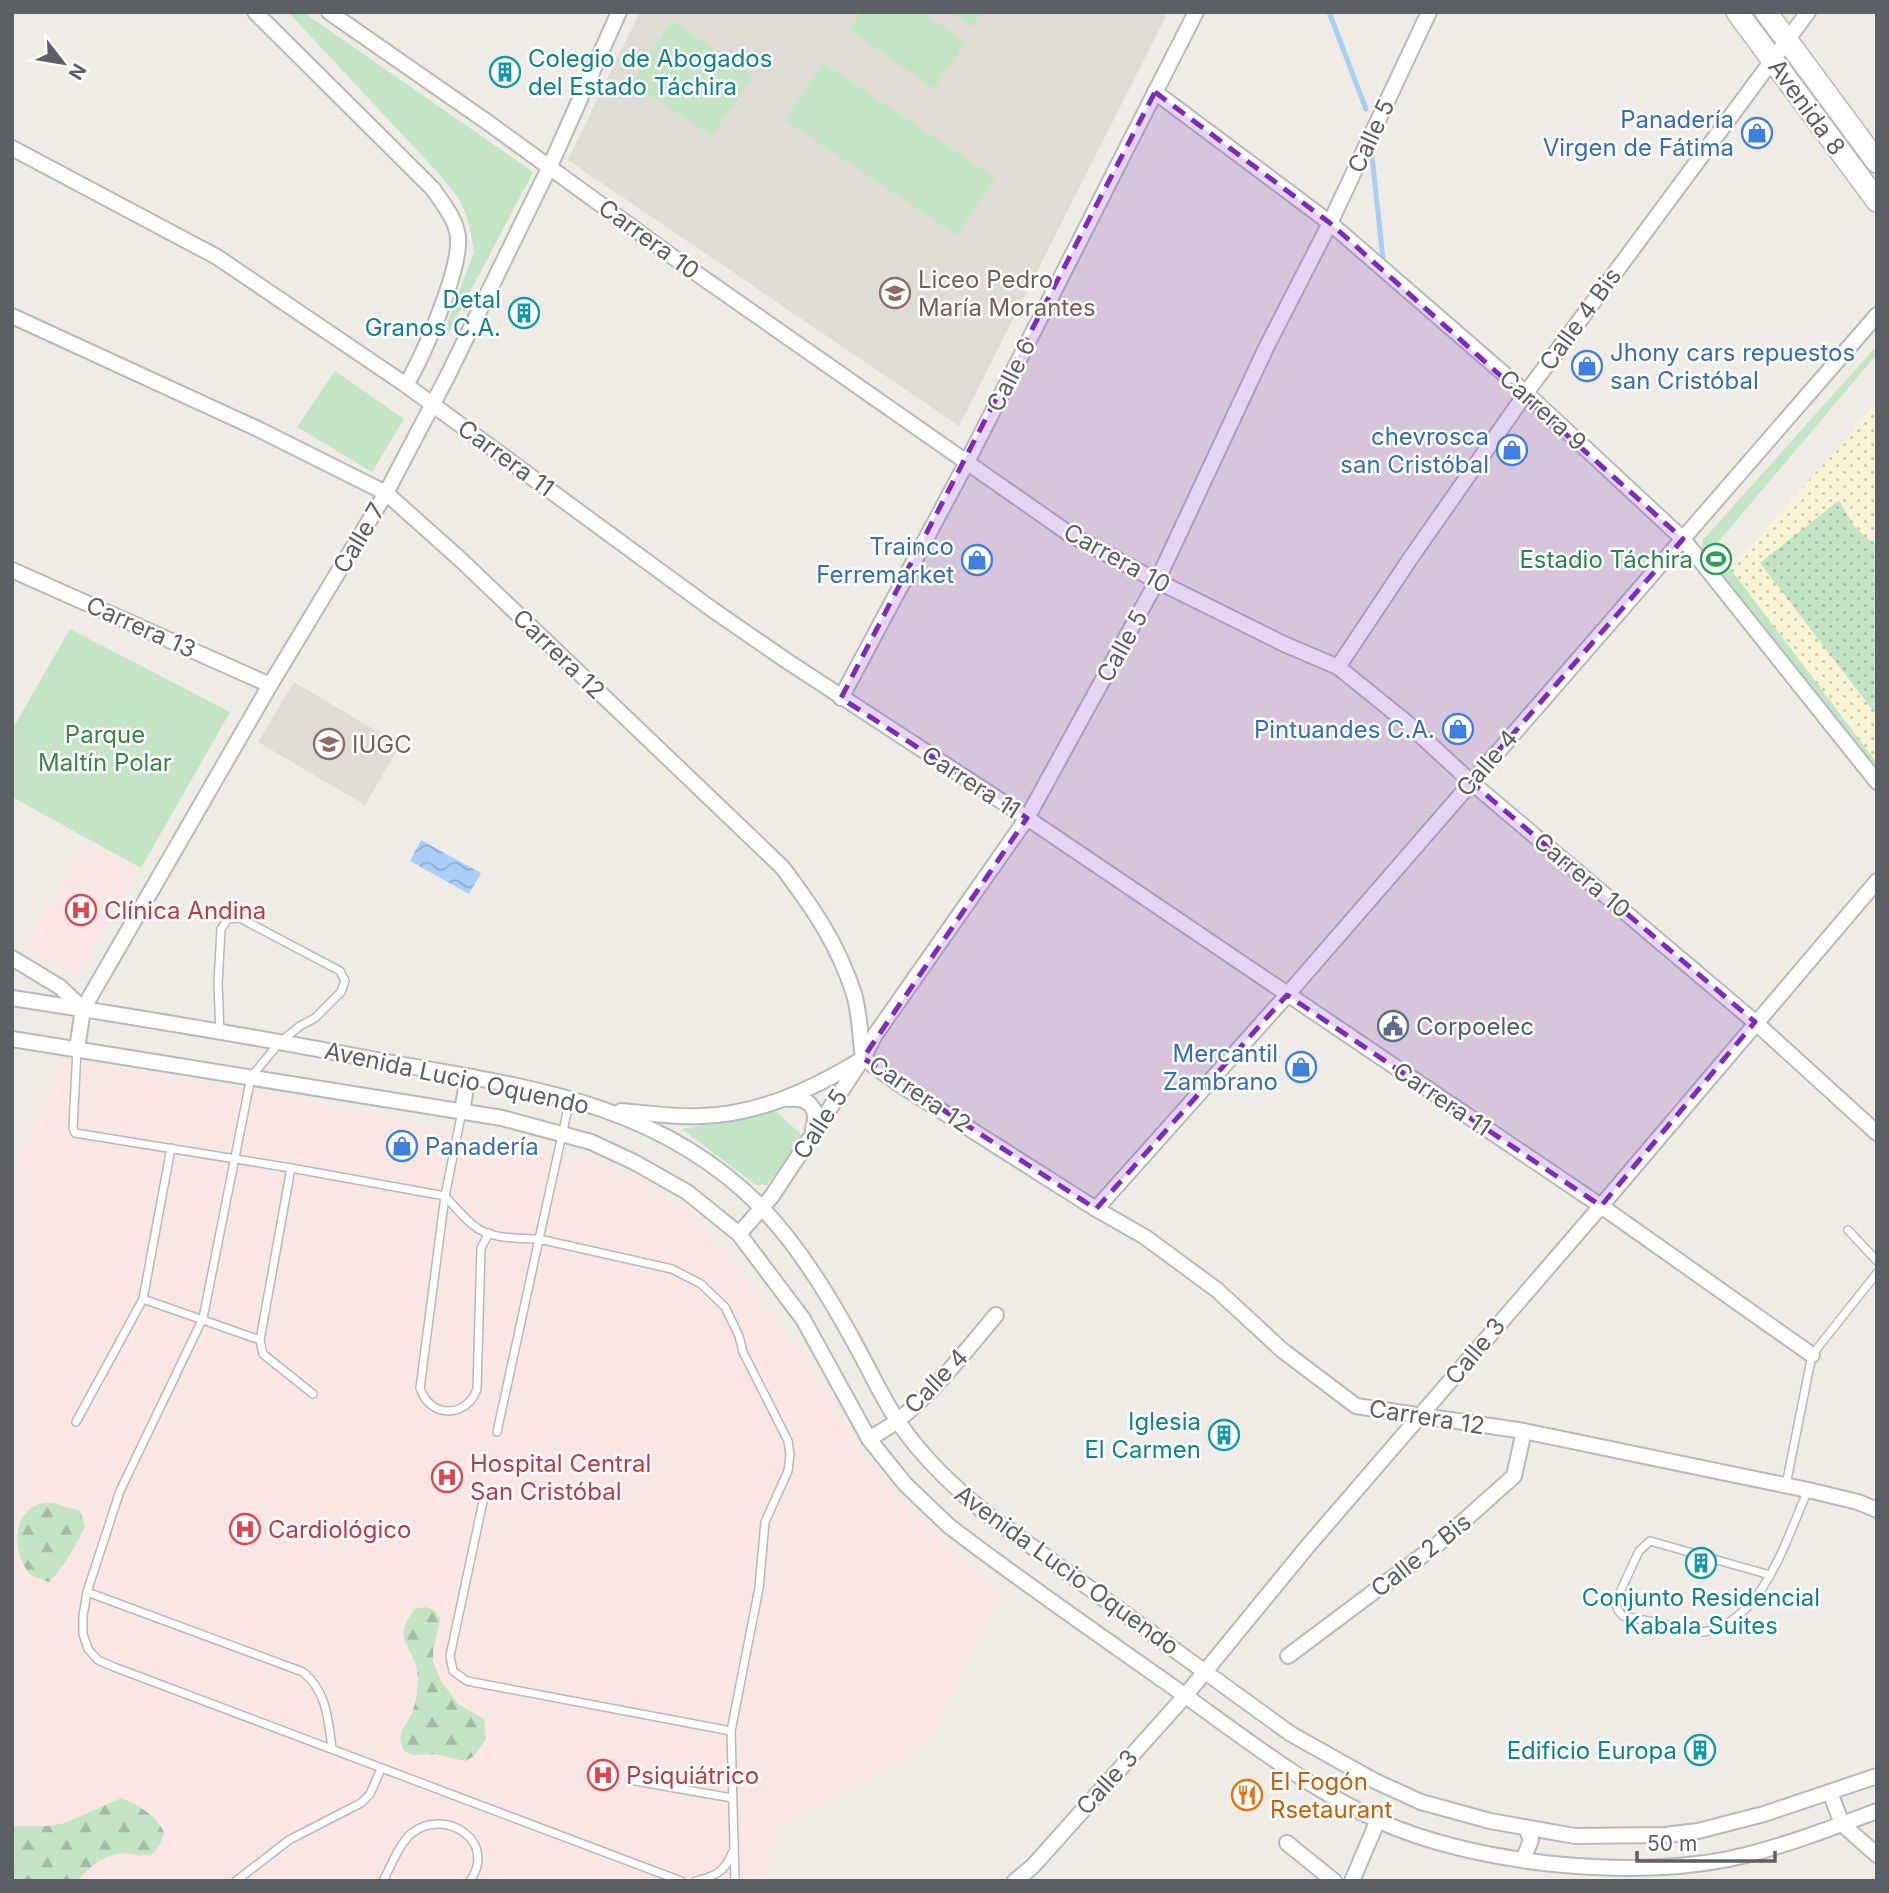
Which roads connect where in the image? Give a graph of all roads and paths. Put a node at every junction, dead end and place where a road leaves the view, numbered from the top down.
1 (255, 12) edge
2 (328, 12) edge
3 (619, 12) edge
4 (1196, 12) edge
5 (1737, 12) edge
6 (1766, 12) edge
7 (1808, 12) edge
8 (1426, 13) edge
9 (1787, 38) junction
10 (1772, 58) junction
11 (1155, 92) junction
12 (12, 148) edge
13 (1877, 162) edge
14 (550, 166) junction
15 (1877, 201) edge
16 (1330, 223) junction
17 (1877, 315) edge
18 (12, 316) edge
19 (1870, 329) edge
20 (406, 385) junction
21 (1526, 393) junction
22 (432, 404) junction
23 (967, 462) junction
24 (386, 493) junction
25 (1683, 539) junction
26 (12, 570) edge
27 (1157, 581) junction
28 (1338, 667) junction
29 (270, 685) junction
30 (841, 698) junction
31 (1471, 782) junction
32 (1877, 782) edge
33 (1027, 818) junction
34 (1877, 881) edge
35 (12, 958) edge
36 (1287, 995) junction
37 (12, 998) edge
38 (83, 1009) junction
39 (1755, 1022) junction
40 (220, 1033) junction
41 (12, 1039) edge
42 (281, 1042) junction
43 (78, 1049) junction
44 (863, 1058) junction
45 (251, 1077) junction
46 (468, 1077) junction
47 (570, 1099) junction
48 (784, 1099) junction
49 (611, 1110) junction
50 (462, 1111) junction
51 (563, 1133) junction
52 (1877, 1133) edge
53 (810, 1139) junction
54 (172, 1148) junction
55 (236, 1159) junction
56 (291, 1168) junction
57 (445, 1196) junction
58 (1601, 1206) junction
59 (762, 1208) junction
60 (1096, 1209) junction
61 (1848, 1230) dead end
62 (489, 1233) junction
63 (739, 1234) junction
64 (539, 1239) junction
65 (1877, 1261) edge
66 (1877, 1273) edge
67 (143, 1299) junction
68 (996, 1315) dead end
69 (204, 1318) junction
70 (260, 1340) junction
71 (1812, 1355) junction
72 (313, 1394) dead end
73 (1420, 1417) junction
74 (897, 1421) junction
75 (76, 1422) dead end
76 (497, 1432) dead end
77 (1524, 1432) junction
78 (869, 1439) junction
79 (1785, 1486) junction
80 (1808, 1490) junction
81 (485, 1492) dead end
82 (1877, 1510) edge
83 (1770, 1575) junction
84 (87, 1592) junction
85 (1288, 1656) dead end
86 (1205, 1670) junction
87 (1185, 1696) junction
88 (731, 1731) junction
89 (332, 1748) junction
90 (381, 1769) junction
91 (1877, 1776) edge
92 (630, 1780) dead end
93 (1830, 1792) junction
94 (732, 1798) junction
95 (1877, 1811) edge
96 (1378, 1820) junction
97 (1843, 1824) junction
98 (1526, 1828) junction
99 (1287, 1843) dead end
100 (734, 1849) junction
101 (1877, 1855) edge
102 (1523, 1860) junction
103 (236, 1881) edge
104 (383, 1881) edge
105 (470, 1881) edge
106 (681, 1881) edge
107 (696, 1881) edge
108 (734, 1881) edge
109 (1015, 1881) edge
110 (1334, 1881) edge
111 (1352, 1881) edge

1 - 20 street
2 - 14 street, Carrera 10
3 - 14 street, Calle 7
4 - 11 street, Calle 6
5 - 10 street, Avenida 8
6 - 9 street, Avenida 8
7 - 9 street, Calle 4 Bis
8 - 16 street, Calle 5
9 - 10 street, Calle 4 Bis
9 - 13 street, Avenida 8
10 - 15 street, Avenida 8
10 - 21 street, Calle 4 Bis
11 - 16 street, Carrera 9
11 - 23 street, Calle 6
12 - 20 street, Carrera 11
14 - 22 street, Calle 7
14 - 23 street, Carrera 10
16 - 21 street, Carrera 9
16 - 27 street, Calle 5
17 - 19 street, Calle 4
18 - 24 street, Carrera 12
19 - 25 street, Calle 4
20 - 22 street, Carrera 11
21 - 25 street, Carrera 9
21 - 28 street, Calle 4 Bis
22 - 24 street, Calle 7
22 - 30 street, Carrera 11
23 - 27 street, Carrera 10
23 - 30 street, Calle 6
24 - 29 street, Calle 7
24 - 44 street, Carrera 12
25 - 31 street, Calle 4
25 - 32 street, Carrera 9
26 - 29 street, Carrera 13
27 - 28 street, Carrera 10
27 - 33 street, Calle 5
28 - 31 street, Carrera 10
29 - 38 street, Calle 7
30 - 33 street, Carrera 11
31 - 36 street, Calle 4
31 - 39 street, Carrera 10
33 - 36 street, Carrera 11
33 - 44 street, Calle 5
34 - 39 street, Calle 3
35 - 38 street
36 - 58 street, Carrera 11
36 - 60 street, Calle 4
37 - 38 street, Avenida Lucio Oquendo
38 - 40 street, Avenida Lucio Oquendo
38 - 43 street, Calle 7
39 - 52 street, Carrera 10
39 - 58 street, Calle 3
40 - 42 street, Avenida Lucio Oquendo
40 - 42 lane
41 - 43 street, Avenida Lucio Oquendo
42 - 45 lane
42 - 46 street, Avenida Lucio Oquendo
43 - 45 street, Avenida Lucio Oquendo
43 - 54 lane
44 - 48 street
44 - 53 street, Calle 5
44 - 60 street, Carrera 12
45 - 50 street, Avenida Lucio Oquendo
45 - 55 lane
46 - 47 street, Avenida Lucio Oquendo
46 - 50 street
47 - 49 street, Avenida Lucio Oquendo
47 - 51 lane
48 - 49 street
48 - 53 street
49 - 59 street, Avenida Lucio Oquendo
50 - 51 street, Avenida Lucio Oquendo
50 - 57 lane
51 - 63 street, Avenida Lucio Oquendo
51 - 64 lane
53 - 59 street, Calle 5
54 - 55 lane
54 - 67 lane
55 - 56 lane
55 - 69 lane
56 - 57 lane
56 - 70 lane
57 - 62 lane
57 - 62 lane
58 - 71 street, Carrera 11
58 - 73 street, Calle 3
59 - 63 street, Calle 5
59 - 74 street, Avenida Lucio Oquendo
60 - 73 street, Carrera 12
61 - 65 lane
62 - 64 lane
63 - 78 street, Avenida Lucio Oquendo
64 - 76 lane
64 - 88 lane
66 - 71 lane
67 - 69 lane
67 - 75 lane
68 - 74 street, Calle 4
69 - 70 lane
69 - 84 lane
70 - 72 lane
71 - 79 lane
73 - 77 street, Carrera 12
73 - 86 street, Calle 3
74 - 78 street, Calle 4
74 - 86 street, Avenida Lucio Oquendo
77 - 79 street, Carrera 12
77 - 85 street, Calle 2 Bis
78 - 87 street, Avenida Lucio Oquendo
79 - 80 street, Carrera 12
80 - 82 street, Carrera 12
80 - 83 lane
81 - 88 lane
83 - 83 lane
84 - 89 lane
84 - 89 lane
86 - 87 street, Calle 3
86 - 98 street, Avenida Lucio Oquendo
87 - 96 street, Avenida Lucio Oquendo
87 - 109 street, Calle 3
88 - 94 lane
89 - 90 lane
90 - 103 lane
90 - 106 lane
91 - 93 street, Avenida Lucio Oquendo
92 - 94 lane
93 - 97 street
93 - 98 street, Avenida Lucio Oquendo
94 - 100 lane
95 - 97 street, Avenida Lucio Oquendo
96 - 102 street, Avenida Lucio Oquendo
96 - 111 street
97 - 101 street
97 - 102 street, Avenida Lucio Oquendo
98 - 102 street
99 - 110 street
100 - 107 lane
100 - 108 lane
104 - 105 lane

